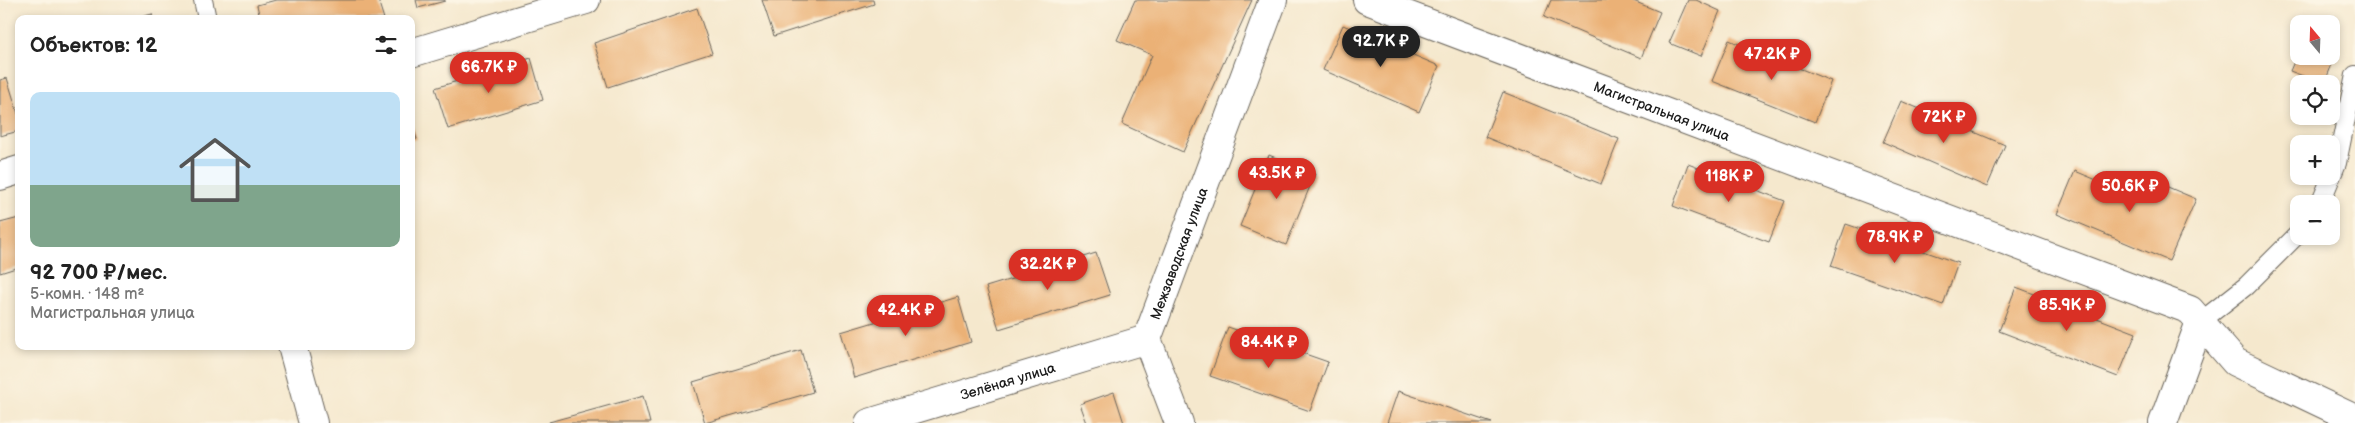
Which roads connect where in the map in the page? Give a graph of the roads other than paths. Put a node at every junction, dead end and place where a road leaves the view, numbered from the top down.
1 (203, 0) edge
2 (586, 0) edge
3 (1274, 0) edge
4 (1367, 0) edge
5 (206, 15) edge
6 (415, 52) edge
7 (2355, 75) edge
8 (15, 171) edge
9 (0, 176) edge
10 (2324, 195) edge
11 (2290, 242) edge
12 (2200, 322) junction
13 (1147, 340) junction
14 (293, 350) edge
15 (2355, 418) edge
16 (313, 423) edge
17 (869, 423) edge
18 (1179, 423) edge
19 (2163, 423) edge

1 - 5 lane
2 - 6 street
3 - 13 street, Межзаводская улица
4 - 12 street, Магистральная улица
7 - 10 lane
8 - 9 street
11 - 12 lane
12 - 15 street, Магистральная улица
12 - 19 street
13 - 17 street, Зелёная улица
13 - 18 street
14 - 16 street

